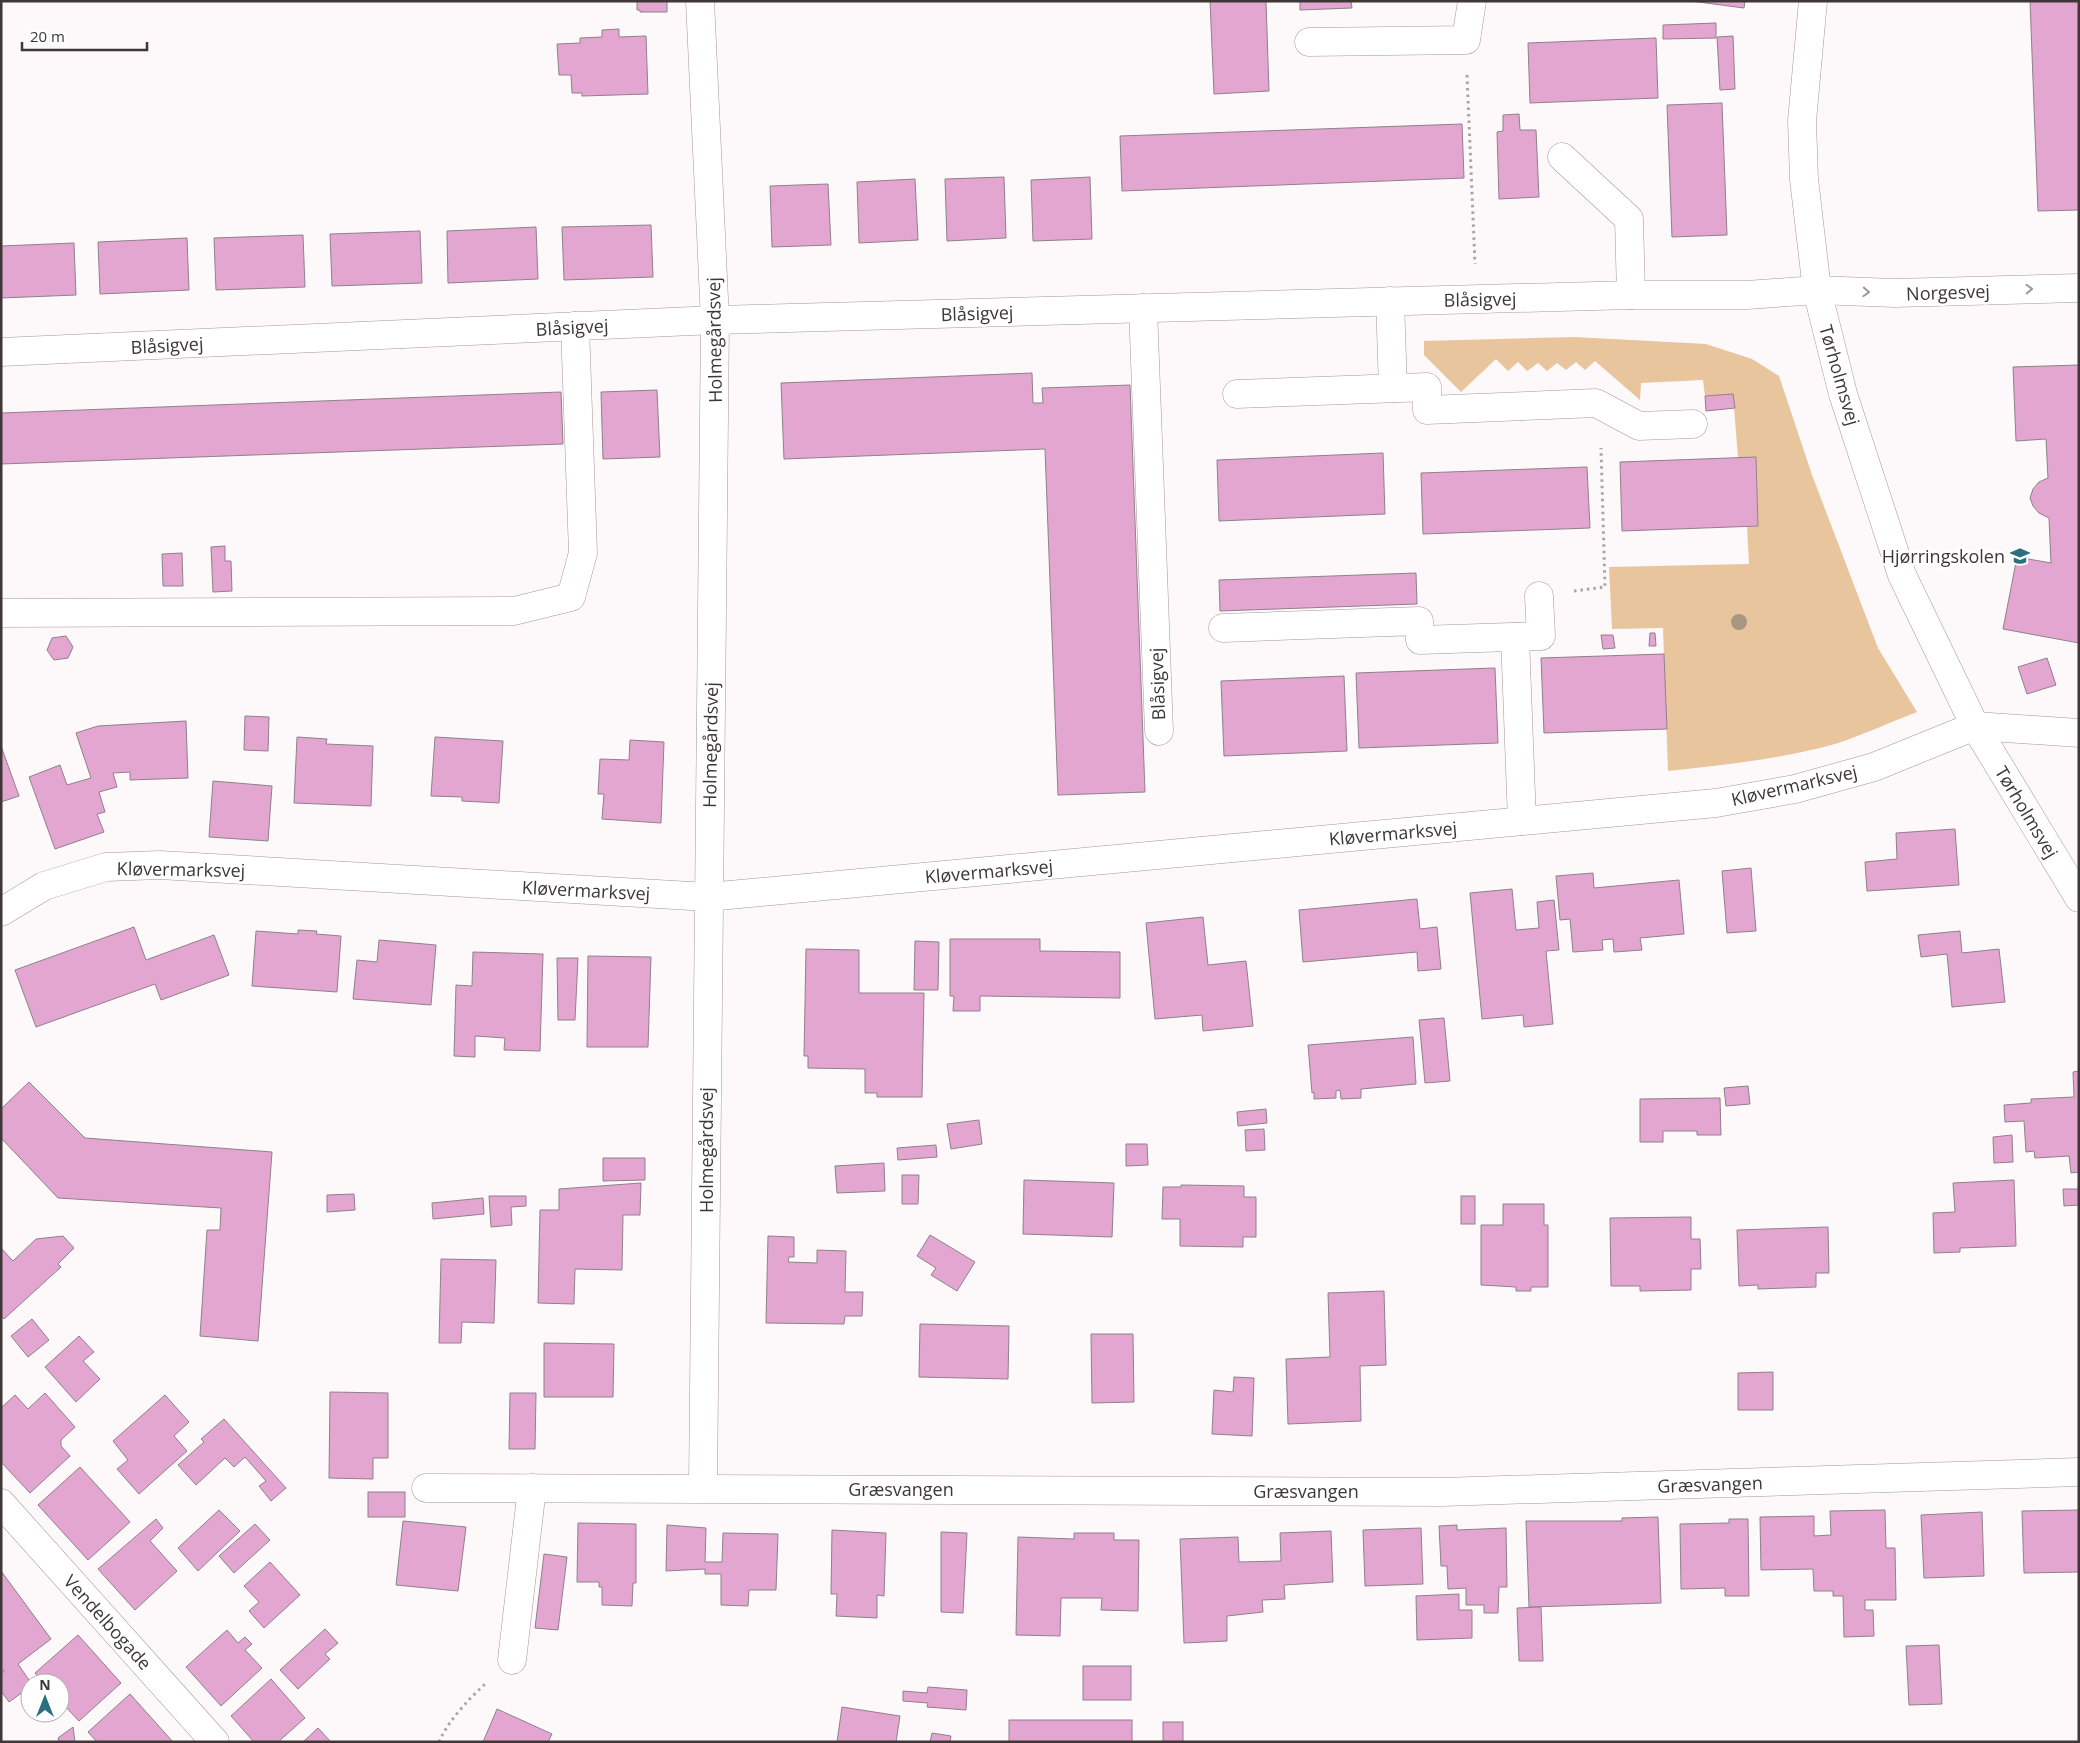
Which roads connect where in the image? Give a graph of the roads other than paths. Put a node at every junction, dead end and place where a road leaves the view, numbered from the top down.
1 (700, 1) edge
2 (1472, 1) edge
3 (1813, 1) edge
4 (1310, 42) dead end
5 (1562, 157) dead end
6 (2079, 288) edge
7 (1818, 290) junction
8 (1632, 295) junction
9 (1390, 302) junction
10 (1143, 308) junction
11 (716, 320) junction
12 (575, 326) junction
13 (1, 352) edge
14 (1394, 388) junction
15 (1237, 394) dead end
16 (1693, 424) dead end
17 (1539, 596) road end
18 (1, 613) edge
19 (1223, 628) dead end
20 (1515, 637) junction
21 (1975, 726) junction
22 (1158, 730) dead end
23 (2079, 733) edge
24 (1522, 821) junction
25 (708, 897) junction
26 (2079, 898) edge
27 (1, 912) edge
28 (2079, 1472) edge
29 (426, 1488) dead end
30 (532, 1488) junction
31 (703, 1488) junction
32 (1, 1503) edge
33 (512, 1660) road end
34 (215, 1742) edge

1 - 11 street, Holmegårdsvej
2 - 4 street
3 - 7 street, Tørholmsvej
5 - 8 street
7 -> 6 street, Norgesvej
7 - 8 street, Blåsigvej
7 - 21 street, Tørholmsvej
8 - 9 street, Blåsigvej
9 - 10 street, Blåsigvej
9 - 14 street
10 - 11 street, Blåsigvej
10 - 22 street, Blåsigvej
11 - 12 street, Blåsigvej
11 - 25 street, Holmegårdsvej
12 - 13 street, Blåsigvej
12 - 18 street
14 - 15 street
14 - 16 street
17 - 20 street
19 - 20 street
20 - 24 street
21 - 23 street
21 - 24 street, Kløvermarksvej
21 - 26 street, Tørholmsvej
24 - 25 street, Kløvermarksvej
25 - 27 street, Kløvermarksvej
25 - 31 street, Holmegårdsvej
28 - 31 street, Græsvangen
29 - 30 street, Græsvangen
30 - 31 street, Græsvangen
30 - 33 street
32 - 34 street, Vendelbogade

